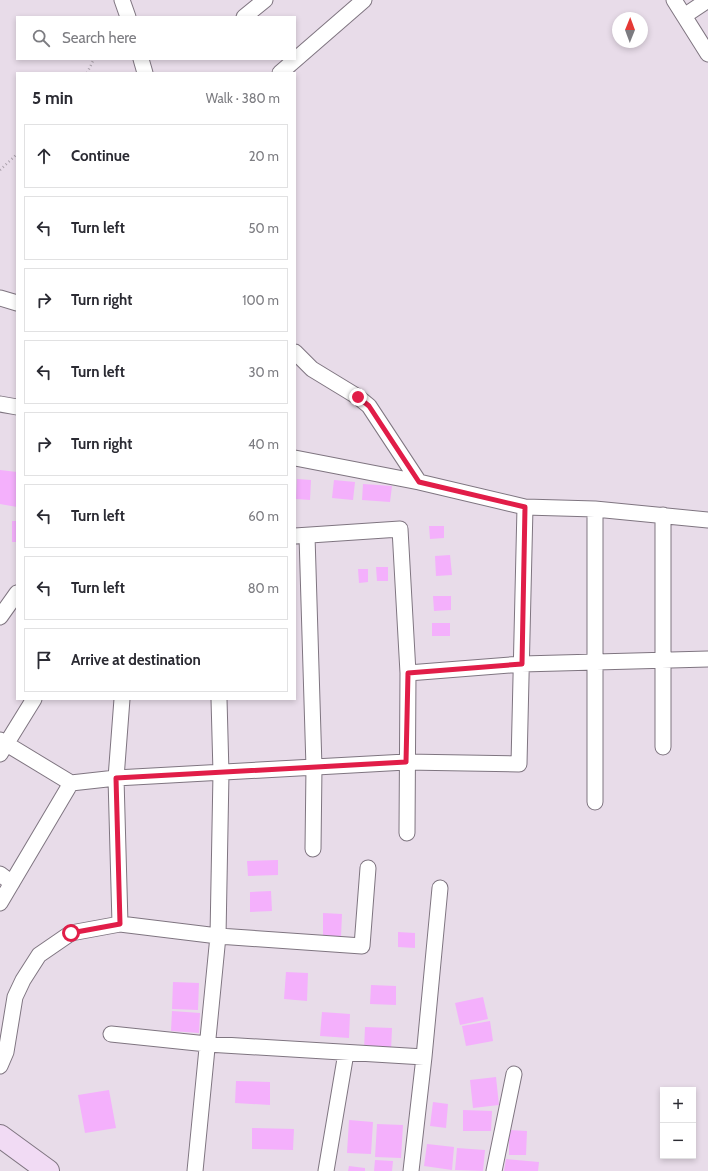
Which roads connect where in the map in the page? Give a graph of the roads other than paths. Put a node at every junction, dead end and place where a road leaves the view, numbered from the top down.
1 (122, 0) edge
2 (265, 0) edge
3 (364, 0) edge
4 (674, 0) edge
5 (708, 0) edge
6 (128, 16) edge
7 (245, 16) edge
8 (684, 16) junction
9 (708, 54) edge
10 (296, 59) edge
11 (141, 60) edge
12 (295, 60) edge
13 (145, 72) edge
14 (281, 72) edge
15 (0, 298) edge
16 (16, 303) edge
17 (296, 353) edge
18 (0, 404) edge
19 (16, 407) edge
20 (296, 458) edge
21 (419, 482) junction
22 (525, 507) junction
23 (595, 509) junction
24 (663, 515) junction
25 (708, 520) edge
26 (301, 536) edge
27 (16, 594) edge
28 (0, 617) edge
29 (708, 659) edge
30 (663, 660) junction
31 (595, 661) junction
32 (522, 664) junction
33 (408, 673) junction
34 (33, 700) edge
35 (122, 700) edge
36 (219, 700) edge
37 (2, 746) edge
38 (663, 747) dead end
39 (406, 762) junction
40 (314, 767) junction
41 (221, 773) junction
42 (116, 778) junction
43 (71, 783) junction
44 (595, 802) dead end
45 (406, 833) dead end
46 (312, 849) dead end
47 (368, 868) dead end
48 (6, 878) edge
49 (440, 888) dead end
50 (0, 903) edge
51 (120, 924) junction
52 (218, 936) junction
53 (112, 1034) dead end
54 (207, 1044) junction
55 (346, 1053) junction
56 (424, 1057) junction
57 (0, 1066) edge
58 (514, 1074) dead end
59 (0, 1136) edge
60 (48, 1171) edge
61 (195, 1171) edge
62 (326, 1171) edge
63 (411, 1171) edge
64 (494, 1171) edge

1 - 6 street
2 - 7 street
3 - 10 street
4 - 8 street
5 - 8 street
8 - 9 street
11 - 13 street
12 - 14 street
15 - 16 street
17 - 21 street
18 - 19 street
20 - 21 street
21 - 22 street
22 - 23 street
22 - 32 street
23 - 24 street
23 - 31 street
24 - 25 street
24 - 30 street
26 - 33 street
26 - 40 street
27 - 28 street
29 - 30 street
30 - 31 street
30 - 38 street
31 - 32 street
31 - 44 street
32 - 33 street
32 - 39 street
33 - 39 street
34 - 37 street
35 - 42 street
36 - 41 street
37 - 43 street
39 - 40 street
39 - 45 street
40 - 41 street
40 - 46 street
41 - 42 street
41 - 52 street
42 - 43 street
42 - 51 street
43 - 48 street
47 - 52 street
48 - 50 street
49 - 56 street
51 - 52 street
51 - 57 street
52 - 54 street
53 - 54 street
54 - 55 street
54 - 61 street
55 - 56 street
55 - 62 street
56 - 63 street
58 - 64 street
59 - 60 street

